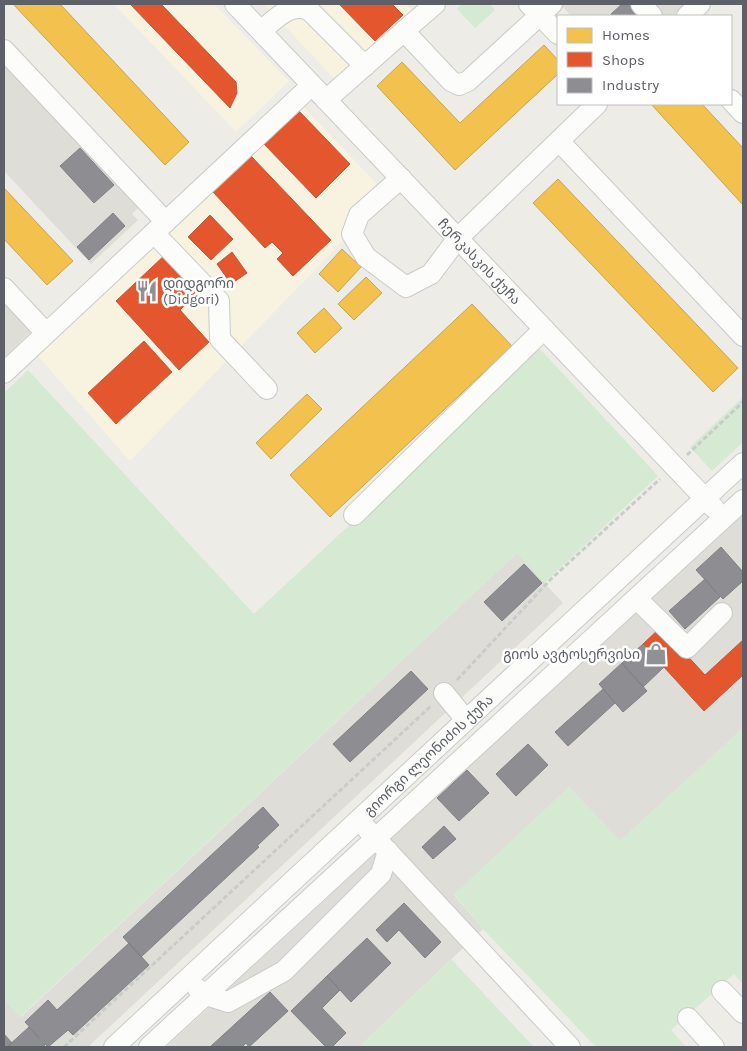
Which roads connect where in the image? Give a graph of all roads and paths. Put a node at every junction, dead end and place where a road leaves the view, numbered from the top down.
1 (235, 4) edge
2 (435, 4) edge
3 (641, 4) edge
4 (700, 4) edge
5 (540, 8) edge
6 (651, 15) edge
7 (688, 15) edge
8 (261, 31) junction
9 (404, 32) junction
10 (557, 33) edge
11 (4, 50) edge
12 (365, 66) junction
13 (312, 85) junction
14 (326, 100) junction
15 (732, 101) edge
16 (596, 105) edge
17 (743, 113) edge
18 (559, 141) junction
19 (401, 178) junction
20 (160, 227) junction
21 (458, 238) junction
22 (4, 288) edge
23 (544, 329) junction
24 (46, 333) junction
25 (743, 336) edge
26 (4, 373) edge
27 (267, 389) dead end
28 (743, 402) edge
29 (743, 463) edge
30 (675, 467) junction
31 (705, 498) junction
32 (743, 500) edge
33 (354, 515) dead end
34 (724, 518) junction
35 (636, 599) junction
36 (722, 614) dead end
37 (444, 693) junction
38 (466, 720) junction
39 (359, 820) junction
40 (382, 845) junction
41 (187, 980) junction
42 (722, 990) dead end
43 (206, 995) junction
44 (743, 1013) edge
45 (688, 1018) dead end
46 (64, 1047) edge
47 (114, 1047) edge
48 (149, 1047) edge
49 (570, 1047) edge
50 (714, 1047) edge

1 - 8 street, ჩერკასკის ქუჩა
2 - 9 street
3 - 6 street
4 - 7 street
5 - 9 street
5 - 10 street
8 - 12 street
8 - 13 street, ჩერკასკის ქუჩა
9 - 12 street
11 - 20 street
12 - 14 street
13 - 14 street, ჩერკასკის ქუჩა
13 - 20 street
14 - 19 street, ჩერკასკის ქუჩა
15 - 17 street
16 - 18 street
18 - 21 street
18 - 25 street
19 - 21 street, ჩერკასკის ქუჩა
19 - 21 street
20 - 24 street
20 - 27 street
21 - 23 street, ჩერკასკის ქუჩა
22 - 24 street
23 - 30 street, ჩერკასკის ქუჩა
23 - 33 street
24 - 26 street
28 - 30 path
29 - 31 street, გიორგი ლეონიძის ქუჩა
30 - 31 street, ჩერკასკის ქუჩა
30 - 37 path
31 - 34 street, ჩერკასკის ქუჩა
31 - 38 street, გიორგი ლეონიძის ქუჩა
32 - 34 street, გიორგი ლეონიძის ქუჩა
34 - 35 street, გიორგი ლეონიძის ქუჩა
35 - 36 street
35 - 40 street, გიორგი ლეონიძის ქუჩა
37 - 38 street
37 - 46 path
38 - 39 street, გიორგი ლეონიძის ქუჩა
39 - 40 street
39 - 41 street, გიორგი ლეონიძის ქუჩა
40 - 43 street, გიორგი ლეონიძის ქუჩა
40 - 43 street
40 - 49 street
41 - 43 street
41 - 47 street, გიორგი ლეონიძის ქუჩა
42 - 44 street
43 - 48 street, გიორგი ლეონიძის ქუჩა
45 - 50 street

